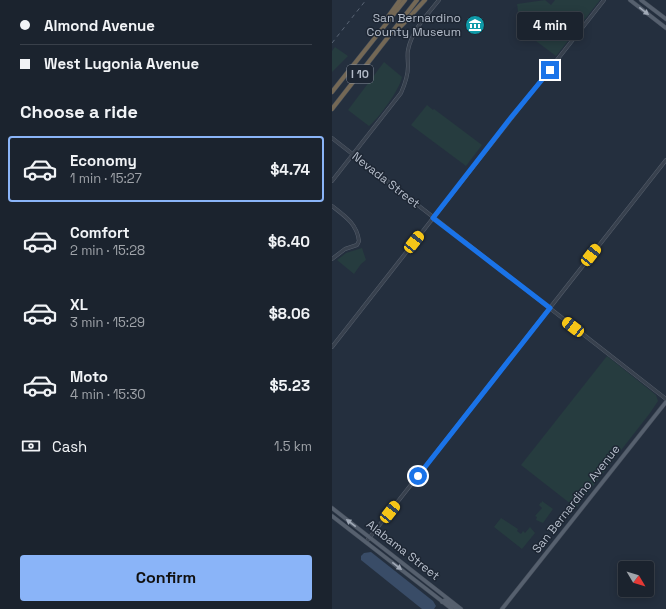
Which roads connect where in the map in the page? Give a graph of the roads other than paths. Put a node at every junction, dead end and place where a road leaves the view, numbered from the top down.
1 (400, 0) edge
2 (405, 0) edge
3 (417, 0) edge
4 (425, 0) edge
5 (439, 0) edge
6 (604, 0) edge
7 (630, 0) edge
8 (641, 0) edge
9 (666, 19) edge
10 (666, 28) edge
11 (388, 39) junction
12 (362, 54) junction
13 (332, 92) edge
14 (332, 109) edge
15 (332, 138) edge
16 (353, 155) junction
17 (666, 160) edge
18 (332, 181) edge
19 (332, 206) edge
20 (433, 218) junction
21 (332, 259) edge
22 (550, 308) junction
23 (332, 347) edge
24 (666, 401) edge
25 (332, 508) edge
26 (332, 516) edge
27 (370, 537) junction
28 (366, 542) junction
29 (442, 602) junction
30 (452, 609) edge
31 (457, 609) edge
32 (461, 609) edge
33 (502, 609) edge

1 - 12 highway
2 - 12 highway, I 10
3 - 11 highway, I 10
4 - 11 highway
5 - 16 street
6 - 20 street
7 -> 10 main road
8 - 9 main road
11 - 14 highway, I 10
12 - 13 highway, I 10
15 - 16 street, Nevada Street
16 - 18 street
16 - 20 street, Nevada Street
17 - 22 street
19 - 21 street
20 - 22 street, Nevada Street
20 - 23 street
22 - 24 street, Nevada Street
22 - 27 street
24 - 33 main road, San Bernardino Avenue
27 -> 25 main road, Alabama Street
26 - 28 main road, Alabama Street
27 - 28 street
27 - 32 main road, Alabama Street
28 -> 29 main road, Alabama Street
29 - 30 main road, Alabama Street
29 - 31 main road

